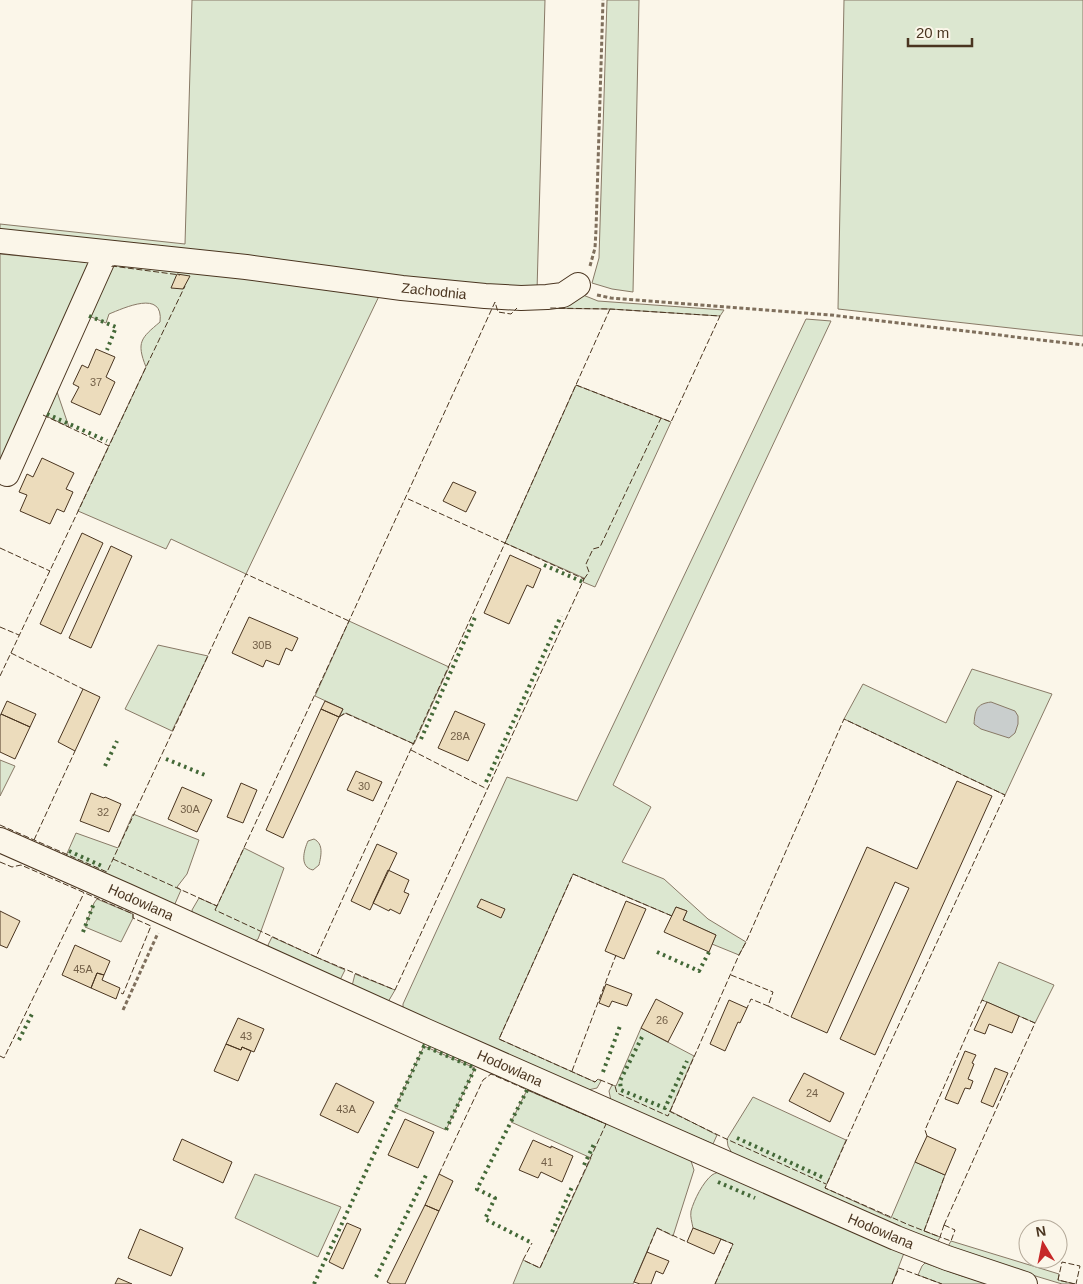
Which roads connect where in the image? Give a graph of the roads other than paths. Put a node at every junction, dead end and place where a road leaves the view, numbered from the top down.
1 (0, 241) edge
2 (106, 253) junction
3 (578, 285) road end
4 (7, 474) dead end
5 (0, 840) edge
6 (1025, 1284) edge

1 - 2 street, Zachodnia
2 - 3 street, Zachodnia
2 - 4 street
5 - 6 street, Hodowlana

